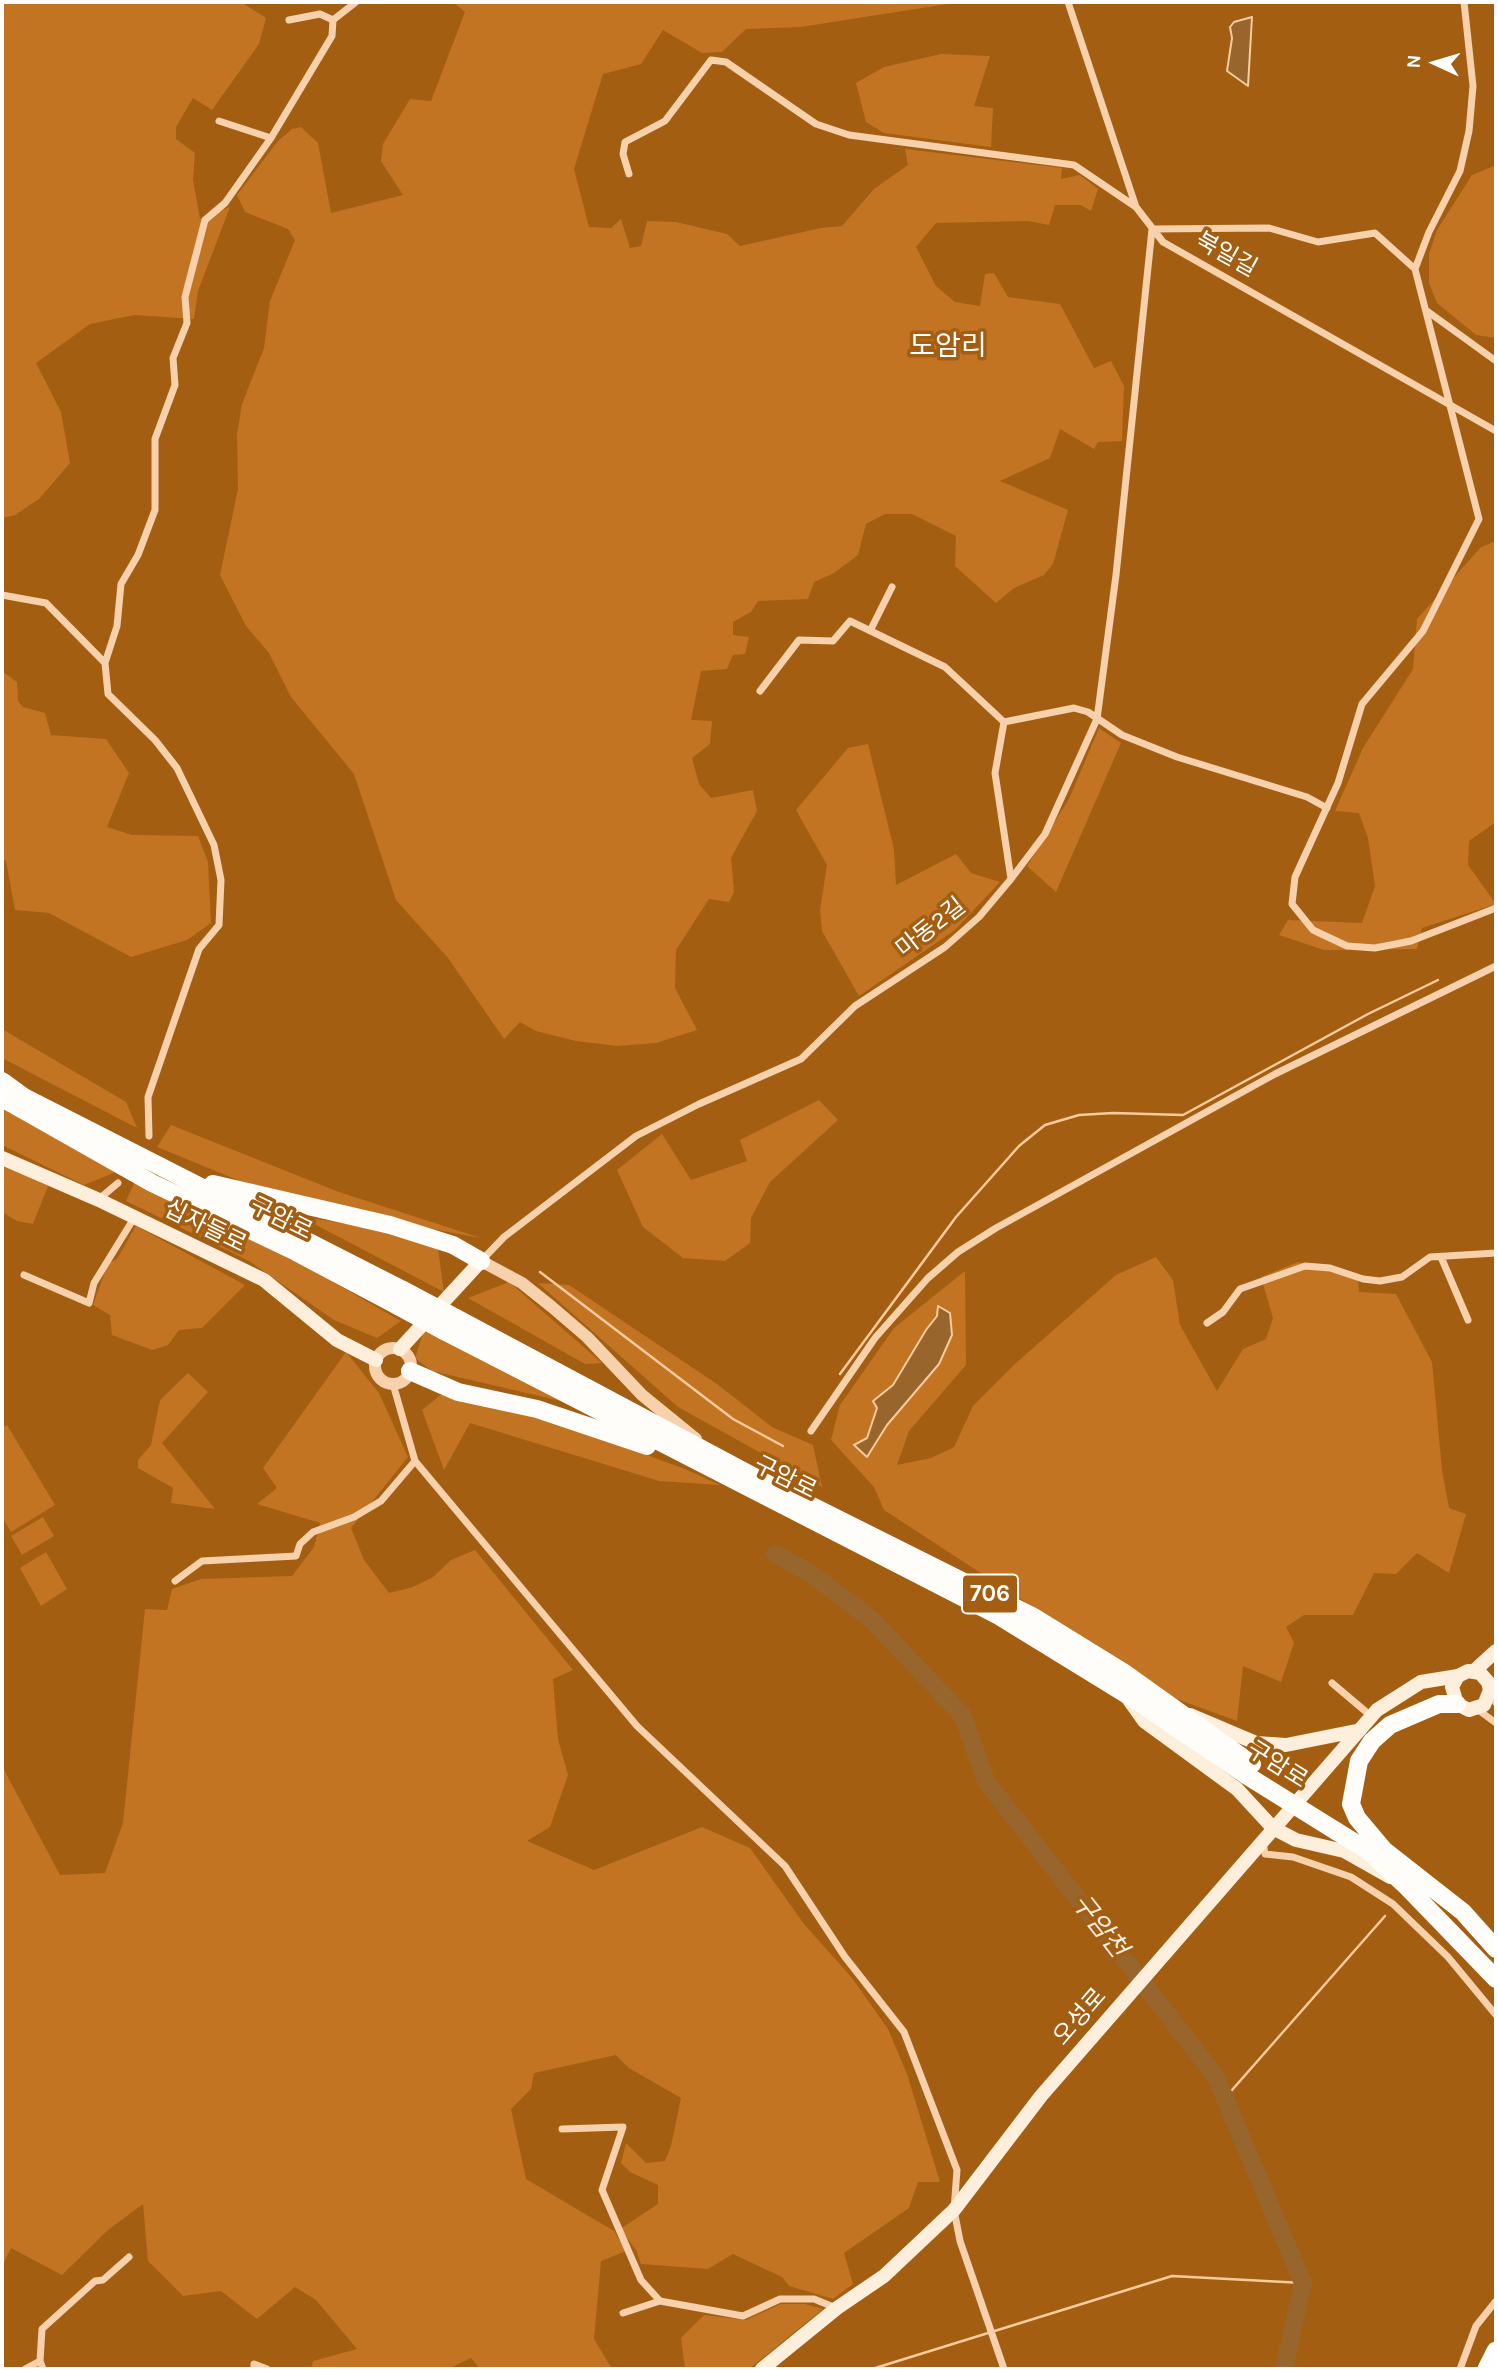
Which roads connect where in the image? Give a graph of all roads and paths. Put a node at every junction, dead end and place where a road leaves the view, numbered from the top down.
1 (356, 2) edge
2 (1068, 2) edge
3 (1464, 2) edge
4 (289, 20) dead end
5 (333, 20) junction
6 (219, 121) dead end
7 (271, 138) junction
8 (629, 174) dead end
9 (1136, 207) junction
10 (1152, 229) junction
11 (1415, 269) junction
12 (1426, 310) junction
13 (1496, 360) edge
14 (1450, 404) junction
15 (1496, 431) edge
16 (892, 587) dead end
17 (2, 595) edge
18 (871, 629) junction
19 (105, 663) junction
20 (760, 691) dead end
21 (1097, 719) junction
22 (1004, 722) junction
23 (1327, 808) junction
24 (1011, 879) junction
25 (1496, 908) edge
26 (1496, 967) edge
27 (2, 1081) edge
28 (2, 1098) edge
29 (149, 1136) dead end
30 (2, 1158) edge
31 (182, 1176) junction
32 (118, 1183) dead end
33 (99, 1200) junction
34 (134, 1218) junction
35 (1496, 1253) edge
36 (1441, 1257) junction
37 (481, 1261) junction
38 (24, 1275) dead end
39 (400, 1298) junction
40 (1468, 1320) dead end
41 (1207, 1323) dead end
42 (450, 1325) junction
43 (400, 1349) junction
44 (376, 1360) junction
45 (410, 1371) junction
46 (393, 1384) junction
47 (811, 1431) dead end
48 (713, 1452) junction
49 (415, 1461) junction
50 (769, 1499) junction
51 (175, 1581) dead end
52 (1496, 1651) edge
53 (1496, 1661) edge
54 (1474, 1671) junction
55 (1458, 1676) junction
56 (1421, 1682) junction
57 (1332, 1683) dead end
58 (1124, 1693) junction
59 (1492, 1694) edge
60 (1448, 1704) junction
61 (1476, 1709) junction
62 (1178, 1710) junction
63 (1416, 1712) junction
64 (1372, 1716) junction
65 (1496, 1723) edge
66 (1356, 1731) junction
67 (1332, 1765) junction
68 (1249, 1769) junction
69 (1338, 1825) junction
70 (1273, 1828) junction
71 (1263, 1840) junction
72 (1384, 1850) junction
73 (1407, 1887) junction
74 (1496, 1949) edge
75 (1496, 1979) edge
76 (1496, 2015) edge
77 (562, 2129) dead end
78 (954, 2210) junction
79 (129, 2257) dead end
80 (660, 2301) junction
81 (1496, 2301) edge
82 (837, 2308) junction
83 (623, 2314) dead end
84 (1496, 2351) edge
85 (41, 2365) edge
86 (25, 2369) edge
87 (254, 2369) edge
88 (267, 2369) edge
89 (762, 2369) edge
90 (1004, 2369) edge
91 (1460, 2369) edge
92 (1487, 2369) edge

1 - 5 street
2 - 9 street, 북일길
3 - 11 street
4 - 5 street
5 - 7 street
6 - 7 street
7 - 19 street
8 - 9 street
9 - 10 street, 북일길
10 - 11 street
10 - 14 street, 북일길
10 - 21 street, 마동2길
11 - 12 street
12 - 13 street
12 - 14 street
14 - 15 street, 북일길
14 - 23 street
16 - 18 street
17 - 19 street
18 - 20 street
18 - 22 street
19 - 29 street
21 - 22 street
21 - 23 street
21 - 24 street, 마동2길
22 - 24 street
23 - 25 street
24 - 37 street, 마동2길
26 - 47 street
27 - 31 main road, 구암로
28 - 39 main road, 구암로
30 - 33 main road, 십자들로
31 - 37 main road
31 - 39 main road, 구암로
32 - 33 street
33 - 34 main road, 십자들로
34 - 38 street
34 - 44 main road, 십자들로
35 - 36 street
36 - 40 street
36 - 41 street
37 - 43 main road
37 - 48 street, 706
39 - 42 main road, 구암로, bridge
42 - 48 main road, 구암로
42 - 50 main road, 구암로
43 - 44 street
43 - 45 street
44 - 46 street
45 - 46 street
45 - 50 main road, 706
46 - 49 street
48 - 62 main road, 구암로 / 706
49 - 51 street
49 - 78 street
50 - 58 main road, 구암로 / 706
52 - 54 main road
53 - 59 main road
54 - 55 main road
54 - 59 main road
55 - 56 main road
55 - 60 main road
56 - 60 main road
56 - 64 main road, 오성로
57 - 64 street
58 - 68 main road, 구암로 / 706
58 - 70 main road
59 - 61 main road
60 - 61 main road
60 - 63 main road
61 - 65 street
62 - 66 main road
62 - 68 main road, 구암로 / 706
63 - 67 main road
63 - 72 main road
64 - 66 main road, 오성로
66 - 67 main road, 오성로
67 - 70 main road, 오성로
68 - 69 main road, 구암로 / 706, bridge
69 - 72 main road, 구암로 / 706
69 - 73 main road, 구암로 / 706
70 - 71 main road, 오성로
70 - 73 main road
71 - 76 street
71 - 78 main road, 오성로
72 - 74 main road, 구암로 / 706
73 - 75 main road, 구암로 / 706
77 - 80 street
78 - 82 main road, 오성로
78 - 90 street
79 - 85 street
80 - 82 street
80 - 83 street
81 - 91 street
82 - 89 main road, 오성로
84 - 92 highway
85 - 86 street
87 - 88 street

